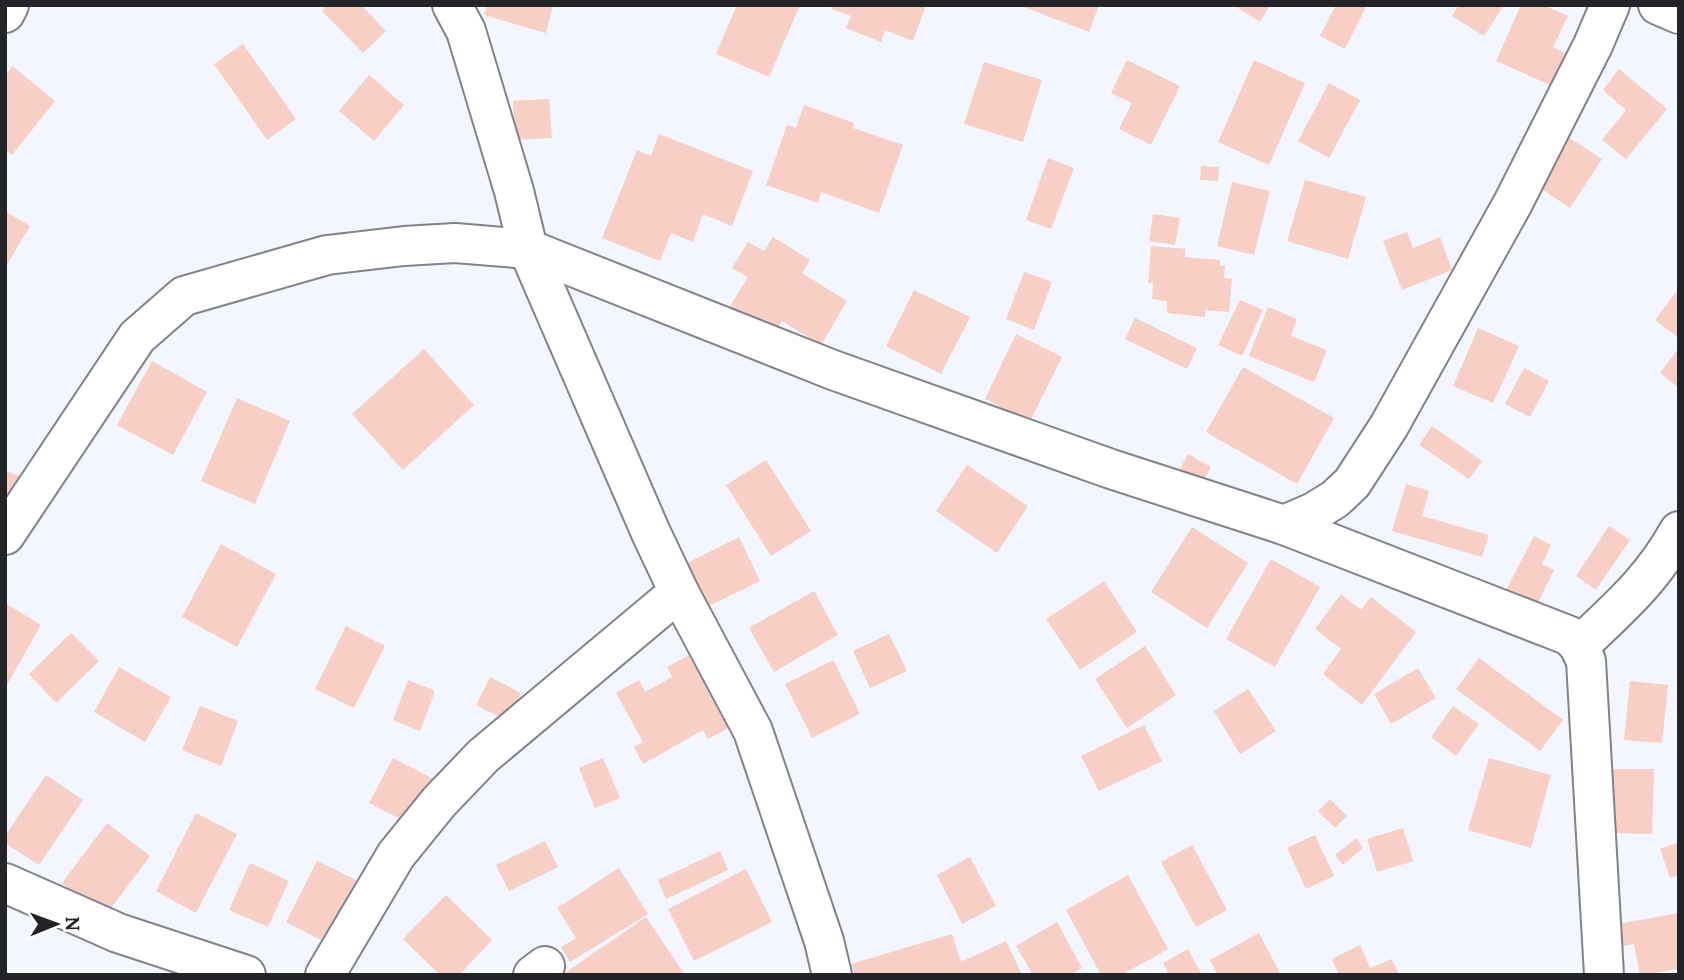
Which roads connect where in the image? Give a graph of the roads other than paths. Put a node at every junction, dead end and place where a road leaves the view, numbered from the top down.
1 (9, 5) edge
2 (1610, 5) edge
3 (1658, 5) edge
4 (5, 13) edge
5 (463, 14) edge
6 (1679, 14) edge
7 (528, 249) junction
8 (1284, 525) junction
9 (1679, 531) edge
10 (5, 535) edge
11 (679, 592) junction
12 (1579, 646) junction
13 (5, 883) edge
14 (246, 975) edge
15 (325, 975) edge
16 (832, 975) edge
17 (1604, 975) edge

1 - 4 street
2 - 8 street
3 - 6 street
5 - 7 street
7 - 8 street
7 - 10 street
7 - 11 street
8 - 12 street
9 - 12 street
11 - 15 street
11 - 16 street
12 - 17 street
13 - 14 street

